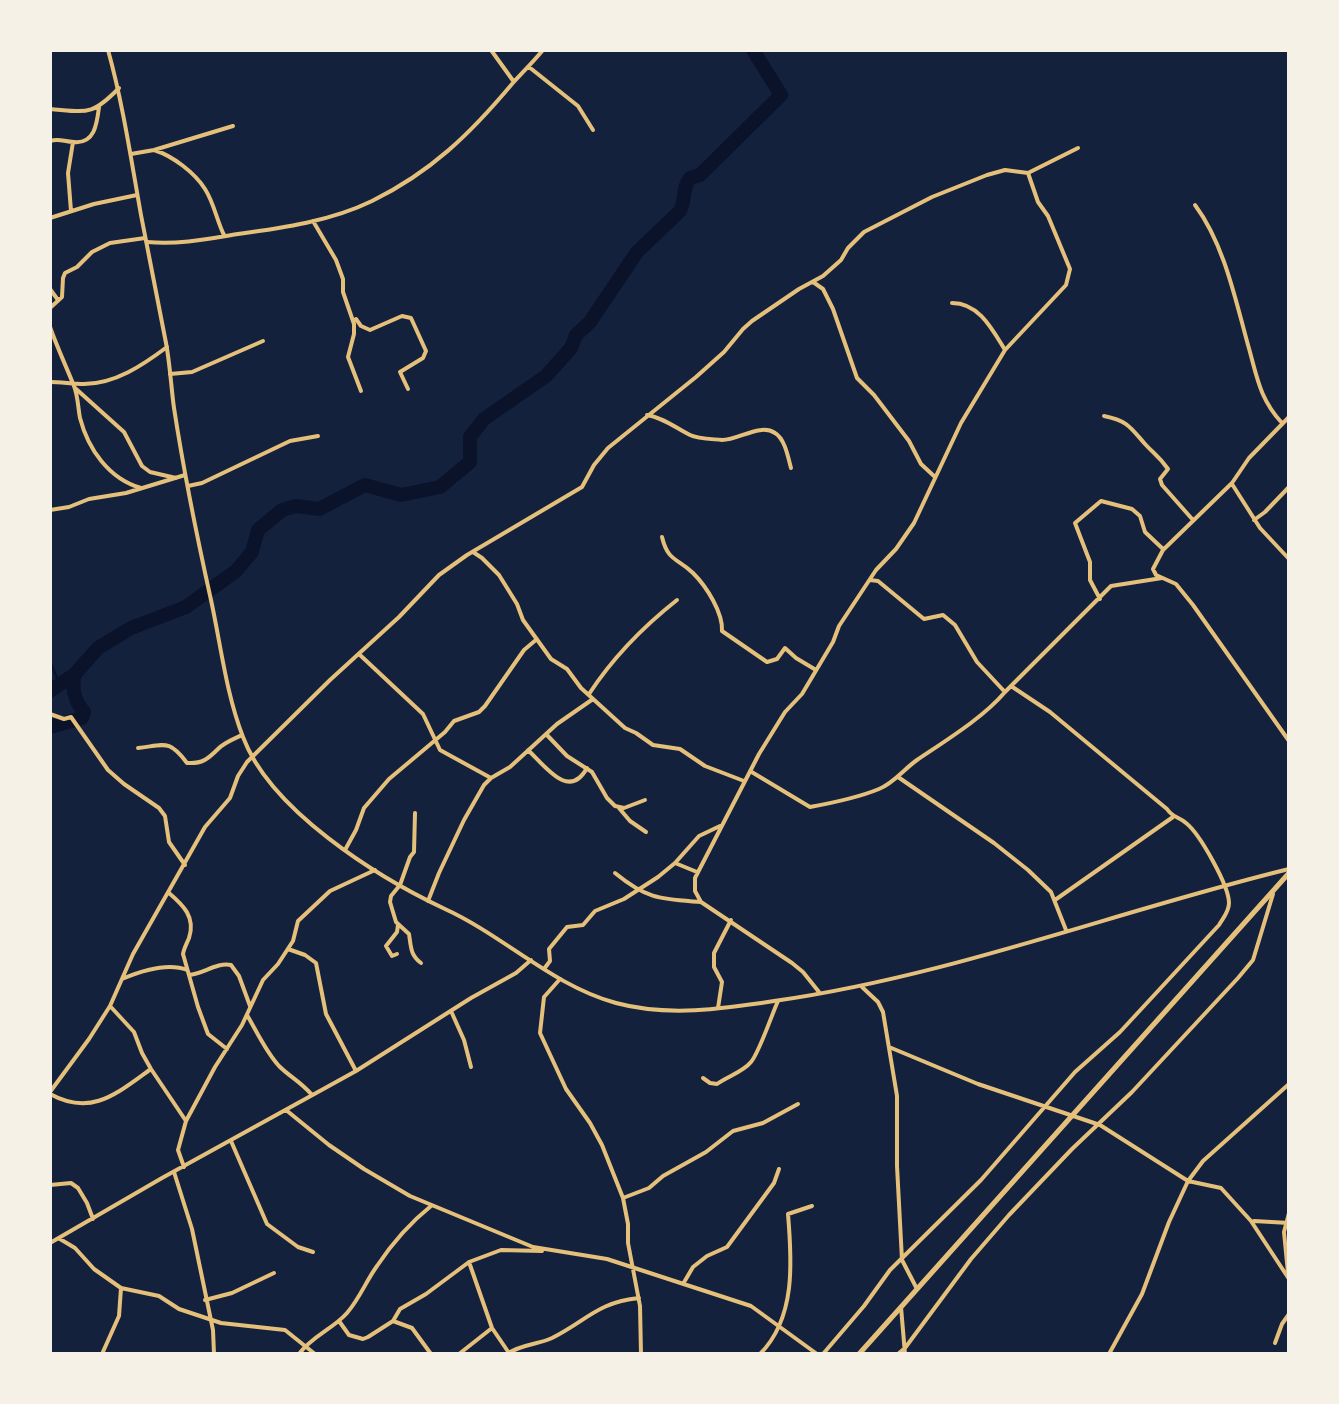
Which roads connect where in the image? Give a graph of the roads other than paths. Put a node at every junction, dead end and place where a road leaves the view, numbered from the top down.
1 (108, 50) edge
2 (491, 50) edge
3 (543, 50) edge
4 (528, 67) junction
5 (514, 82) junction
6 (119, 88) junction
7 (100, 107) junction
8 (50, 108) edge
9 (233, 126) dead end
10 (593, 130) dead end
11 (50, 141) edge
12 (73, 142) junction
13 (1078, 148) dead end
14 (154, 150) junction
15 (131, 154) junction
16 (1028, 173) junction
17 (138, 195) junction
18 (1195, 205) dead end
19 (71, 211) junction
20 (50, 218) edge
21 (313, 221) junction
22 (225, 236) junction
23 (146, 240) junction
24 (813, 282) junction
25 (50, 289) edge
26 (58, 300) junction
27 (952, 303) dead end
28 (50, 308) edge
29 (353, 315) junction
30 (50, 326) edge
31 (263, 341) dead end
32 (167, 347) junction
33 (1005, 350) junction
34 (170, 374) junction
35 (50, 382) edge
36 (74, 386) junction
37 (408, 389) dead end
38 (361, 391) dead end
39 (647, 415) junction
40 (1104, 416) dead end
41 (1289, 417) edge
42 (1282, 423) junction
43 (318, 436) dead end
44 (792, 468) dead end
45 (186, 475) junction
46 (935, 477) junction
47 (176, 478) junction
48 (1232, 484) junction
49 (188, 486) junction
50 (1289, 487) edge
51 (140, 488) junction
52 (50, 510) edge
53 (1193, 520) junction
54 (1254, 520) junction
55 (662, 537) dead end
56 (1163, 550) junction
57 (473, 552) junction
58 (1289, 559) edge
59 (1162, 578) junction
60 (870, 580) junction
61 (1100, 599) junction
62 (677, 600) dead end
63 (537, 639) junction
64 (358, 654) junction
65 (816, 670) junction
66 (1011, 686) junction
67 (1004, 692) junction
68 (591, 696) junction
69 (50, 714) edge
70 (242, 734) junction
71 (546, 734) junction
72 (434, 740) junction
73 (1289, 741) edge
74 (138, 748) dead end
75 (528, 750) junction
76 (252, 756) junction
77 (588, 768) junction
78 (750, 770) junction
79 (898, 776) junction
80 (491, 778) junction
81 (744, 780) junction
82 (645, 800) dead end
83 (619, 808) junction
84 (415, 814) dead end
85 (1173, 817) junction
86 (722, 826) junction
87 (646, 832) dead end
88 (345, 850) junction
89 (676, 863) junction
90 (185, 865) junction
91 (375, 870) junction
92 (1289, 871) edge
93 (697, 872) junction
94 (616, 873) dead end
95 (400, 885) junction
96 (1224, 885) junction
97 (638, 890) junction
98 (1274, 890) junction
99 (169, 893) junction
100 (1055, 900) junction
101 (428, 902) junction
102 (701, 902) junction
103 (731, 920) junction
104 (398, 925) junction
105 (1066, 930) junction
106 (288, 949) junction
107 (397, 954) dead end
108 (532, 960) junction
109 (421, 963) dead end
110 (544, 969) junction
111 (188, 972) junction
112 (122, 979) junction
113 (560, 979) junction
114 (862, 987) junction
115 (820, 994) junction
116 (778, 1001) junction
117 (110, 1006) junction
118 (250, 1006) junction
119 (718, 1008) junction
120 (451, 1011) junction
121 (246, 1016) junction
122 (888, 1047) junction
123 (227, 1048) junction
124 (471, 1066) dead end
125 (151, 1069) junction
126 (356, 1071) junction
127 (703, 1078) dead end
128 (1289, 1084) edge
129 (51, 1090) edge
130 (312, 1095) junction
131 (798, 1104) dead end
132 (1046, 1106) junction
133 (286, 1110) junction
134 (1073, 1114) junction
135 (186, 1121) junction
136 (1100, 1125) junction
137 (232, 1142) junction
138 (184, 1167) junction
139 (779, 1169) dead end
140 (174, 1172) junction
141 (1188, 1181) junction
142 (50, 1186) edge
143 (623, 1198) junction
144 (433, 1205) junction
145 (812, 1206) dead end
146 (1289, 1213) edge
147 (93, 1220) junction
148 (1251, 1220) junction
149 (1287, 1223) edge
150 (60, 1239) junction
151 (50, 1243) edge
152 (550, 1250) junction
153 (313, 1252) dead end
154 (902, 1260) junction
155 (468, 1262) junction
156 (632, 1266) junction
157 (274, 1273) dead end
158 (1289, 1278) edge
159 (682, 1284) junction
160 (120, 1288) junction
161 (917, 1289) junction
162 (639, 1298) junction
163 (205, 1300) junction
164 (901, 1307) junction
165 (1289, 1314) edge
166 (210, 1319) junction
167 (339, 1321) junction
168 (393, 1321) junction
169 (781, 1326) junction
170 (492, 1328) junction
171 (1275, 1343) dead end
172 (306, 1345) junction
173 (902, 1352) edge
174 (460, 1353) edge
175 (509, 1353) edge
176 (102, 1354) edge
177 (214, 1354) edge
178 (299, 1354) edge
179 (315, 1354) edge
180 (431, 1354) edge
181 (471, 1354) edge
182 (641, 1354) edge
183 (760, 1354) edge
184 (820, 1354) edge
185 (859, 1354) edge
186 (1109, 1354) edge

1 - 6 street
2 - 5 street
3 - 4 street
4 - 5 street
4 - 10 street
5 - 21 street
6 - 7 street
6 - 15 street
7 - 8 street
7 - 12 street
9 - 14 street
11 - 12 street
12 - 19 street
13 - 16 street
14 - 15 street
14 - 22 street
15 - 17 street
16 - 24 street
16 - 33 street
17 - 19 street
17 - 23 street
18 - 42 street
19 - 20 street
21 - 22 street
21 - 29 street
22 - 23 street
23 - 26 street
23 - 32 street
24 - 39 street
24 - 46 street
25 - 26 street
26 - 28 street
27 - 33 street
29 - 37 street
29 - 38 street
30 - 36 street
31 - 34 street
32 - 34 street
32 - 36 street
33 - 46 street
34 - 45 street
35 - 36 street
36 - 47 street
36 - 51 street
39 - 44 street
39 - 57 street
40 - 53 street
41 - 42 street
42 - 48 street
43 - 49 street
45 - 47 street
45 - 49 street
46 - 60 street
47 - 51 street
48 - 53 street
48 - 54 street
49 - 70 street
50 - 54 street
51 - 52 street
53 - 56 street
54 - 58 street
55 - 65 street
56 - 59 street
56 - 61 street
57 - 63 street
57 - 64 street
59 - 61 street
59 - 73 street
60 - 65 street
60 - 67 street
61 - 66 street
62 - 68 street
63 - 68 street
63 - 72 street
64 - 72 street
64 - 76 street
65 - 78 street
66 - 67 street
66 - 85 street
67 - 79 street
68 - 71 street
68 - 81 street
69 - 90 street
70 - 74 street
70 - 76 street
71 - 75 street
71 - 77 street
72 - 80 street
72 - 88 street
75 - 77 street
75 - 80 street
76 - 88 street
76 - 90 street
77 - 83 street
78 - 79 street
78 - 81 street
79 - 100 street
80 - 101 street
81 - 86 street
82 - 83 street
83 - 87 street
84 - 95 street
85 - 96 street
85 - 100 street
86 - 89 street
86 - 93 street
88 - 91 street
89 - 93 street
89 - 97 street
90 - 99 street
91 - 95 street
91 - 106 street
92 - 96 street
92 - 98 main road
93 - 102 street
94 - 97 street
95 - 101 street
95 - 104 street
96 - 105 street
96 - 132 street
97 - 102 street
97 - 110 street
98 - 134 main road
98 - 136 street
99 - 111 street
99 - 112 street
100 - 105 street
101 - 108 street
102 - 103 street
103 - 115 street
103 - 119 street
104 - 107 street
104 - 109 street
105 - 114 street
106 - 118 street
106 - 126 street
108 - 110 street
108 - 120 street
110 - 113 street
111 - 112 street
111 - 118 street
111 - 123 street
112 - 117 street
113 - 119 street
113 - 143 street
114 - 115 street
114 - 122 street
115 - 116 street
116 - 119 street
116 - 127 street
117 - 125 street
117 - 129 street
118 - 121 street
120 - 124 street
120 - 126 street
121 - 123 street
121 - 130 street
122 - 132 street
122 - 154 street
123 - 135 street
125 - 129 street
125 - 135 street
126 - 130 street
128 - 141 street
130 - 133 street
131 - 143 street
132 - 134 street
132 - 154 street
133 - 137 street
133 - 144 street
134 - 136 street
134 - 161 main road
135 - 138 street
136 - 141 street
136 - 173 street
137 - 138 street
137 - 153 street
138 - 140 street
139 - 159 street
140 - 147 street
140 - 163 street
141 - 148 street
141 - 186 street
142 - 147 street
143 - 156 street
144 - 152 street
144 - 167 street
145 - 169 street
146 - 149 street
147 - 150 street
148 - 149 street
148 - 158 street
149 - 158 street
150 - 151 street
150 - 160 street
152 - 155 street
152 - 156 street
154 - 161 street
154 - 184 street
155 - 168 street
155 - 170 street
156 - 159 street
156 - 162 street
157 - 163 street
159 - 169 street
160 - 166 street
160 - 176 street
161 - 164 main road
162 - 175 street
162 - 182 street
163 - 166 street
164 - 173 street
164 - 185 main road
165 - 171 street
166 - 172 street
166 - 177 street
167 - 168 street
167 - 172 street
168 - 180 street
169 - 183 street
169 - 184 street
170 - 174 street
170 - 175 street
172 - 178 street
172 - 179 street
174 - 181 street

